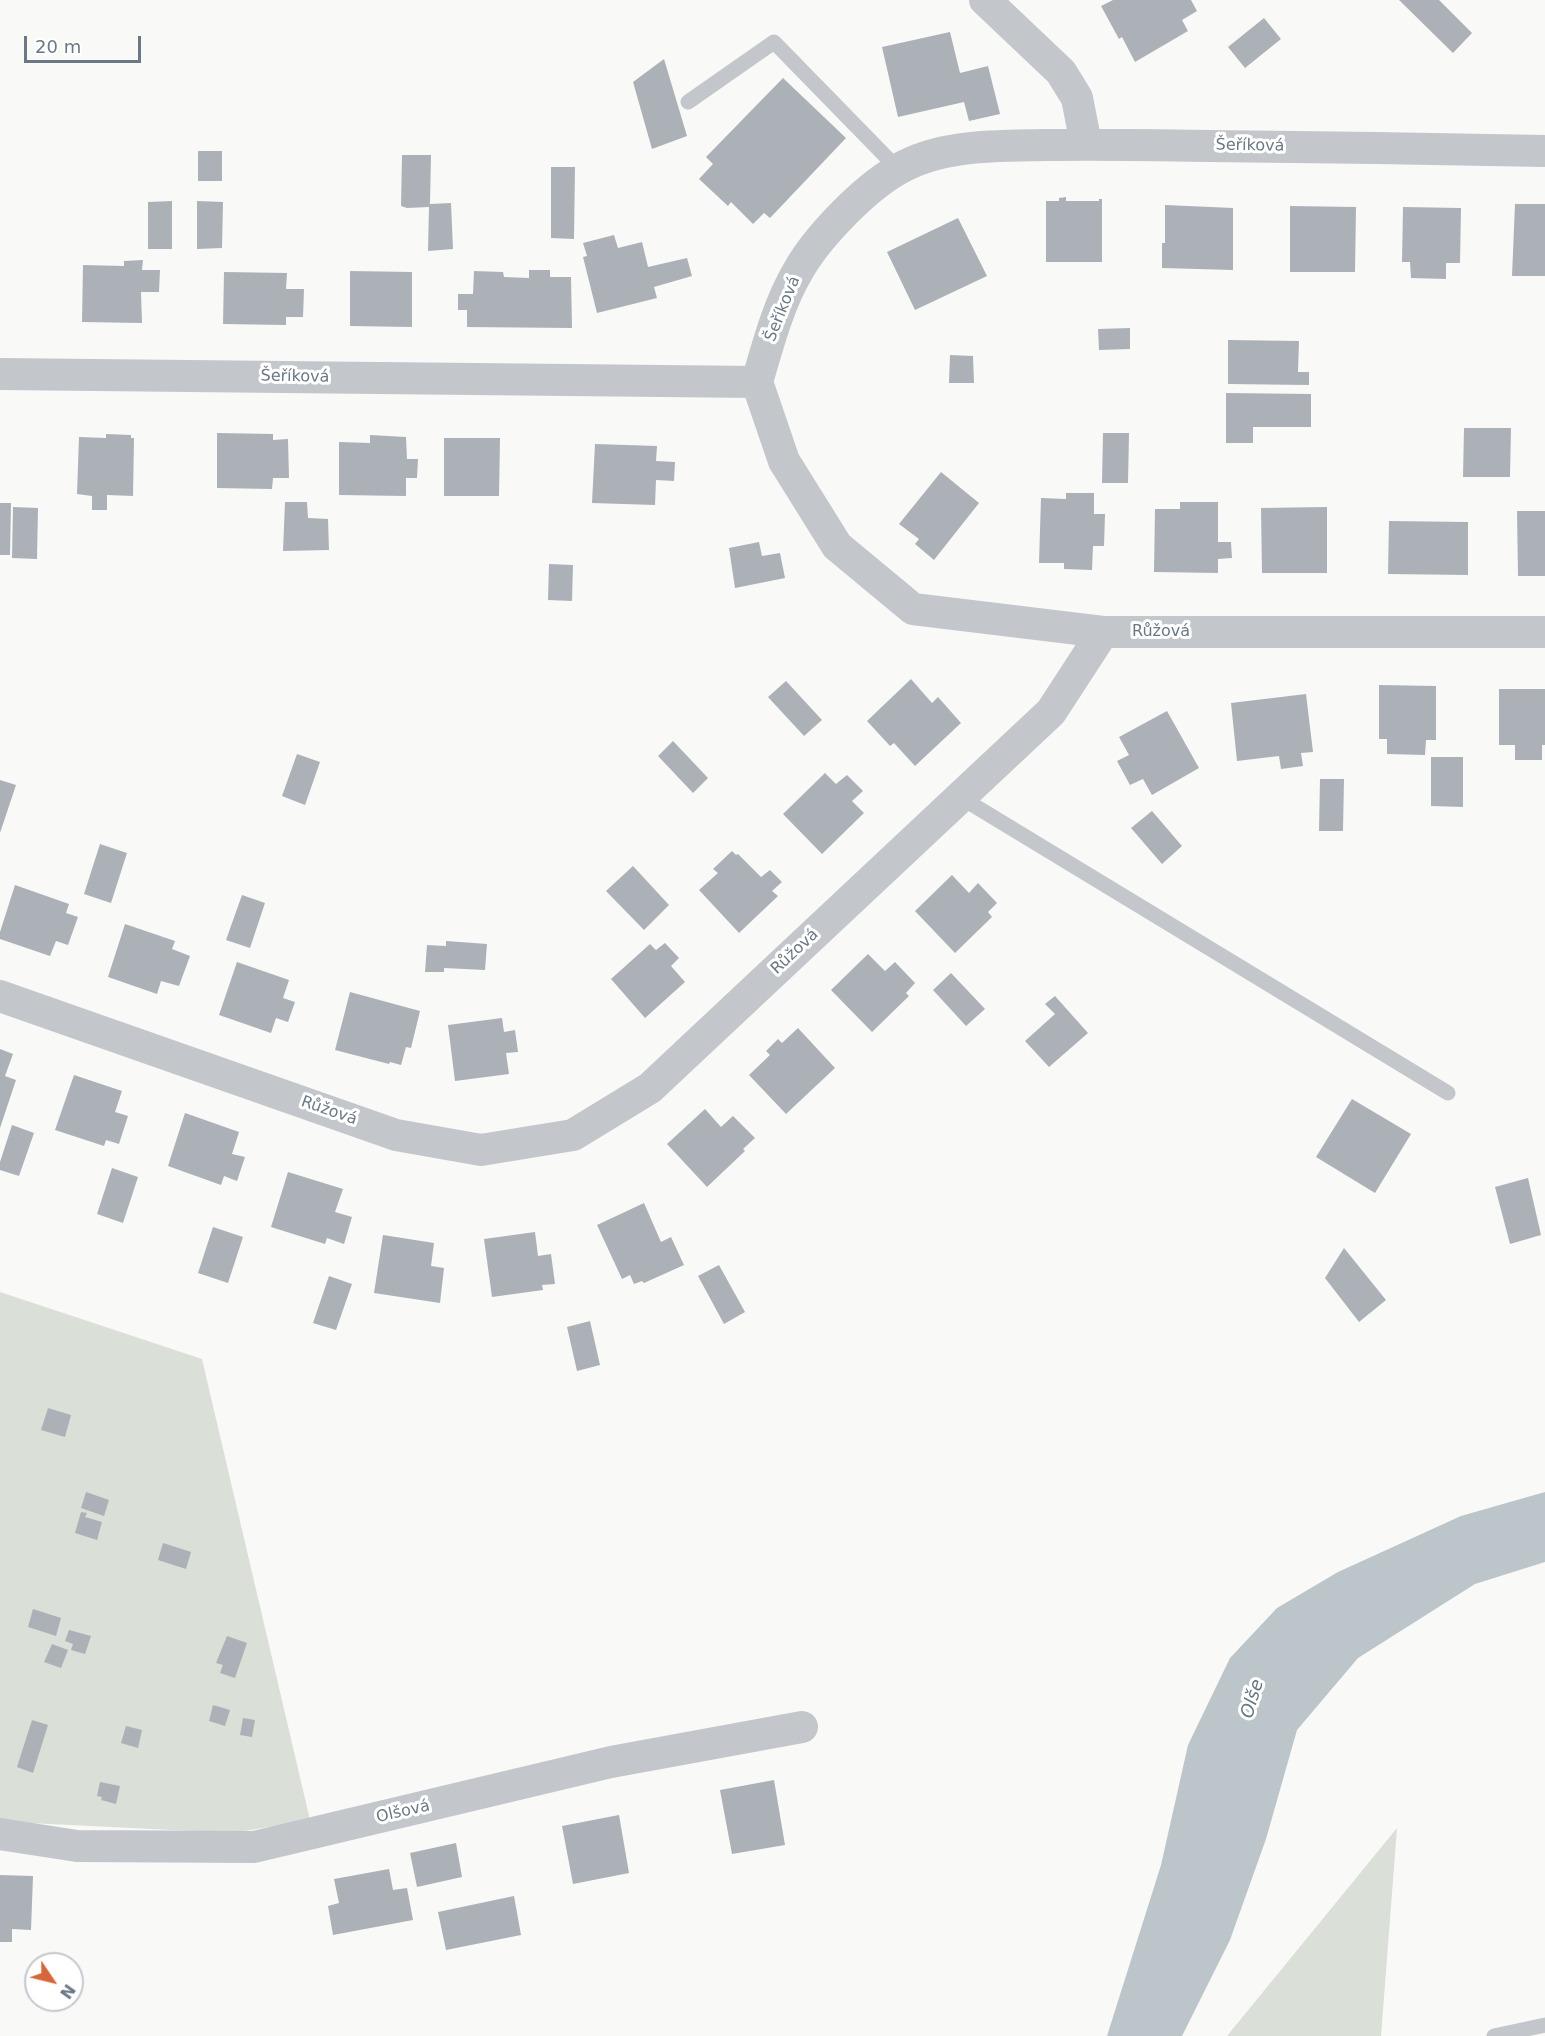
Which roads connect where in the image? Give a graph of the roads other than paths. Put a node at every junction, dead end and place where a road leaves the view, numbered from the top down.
1 (985, 0) edge
2 (688, 102) dead end
3 (1086, 144) junction
4 (1545, 151) edge
5 (897, 169) junction
6 (0, 374) edge
7 (757, 382) junction
8 (1103, 632) junction
9 (1545, 632) edge
10 (960, 797) junction
11 (0, 996) edge
12 (1448, 1093) dead end
13 (802, 1727) dead end
14 (0, 1834) edge
15 (1545, 2025) edge
16 (1494, 2036) edge

1 - 3 street
2 - 5 lane
3 - 4 street, Šeříková
3 - 5 street, Šeříková
5 - 7 street, Šeříková
6 - 7 street, Šeříková
7 - 8 street
8 - 9 street, Růžová
8 - 10 street, Růžová
10 - 11 street, Růžová
10 - 12 lane
13 - 14 street, Olšová
15 - 16 lane

